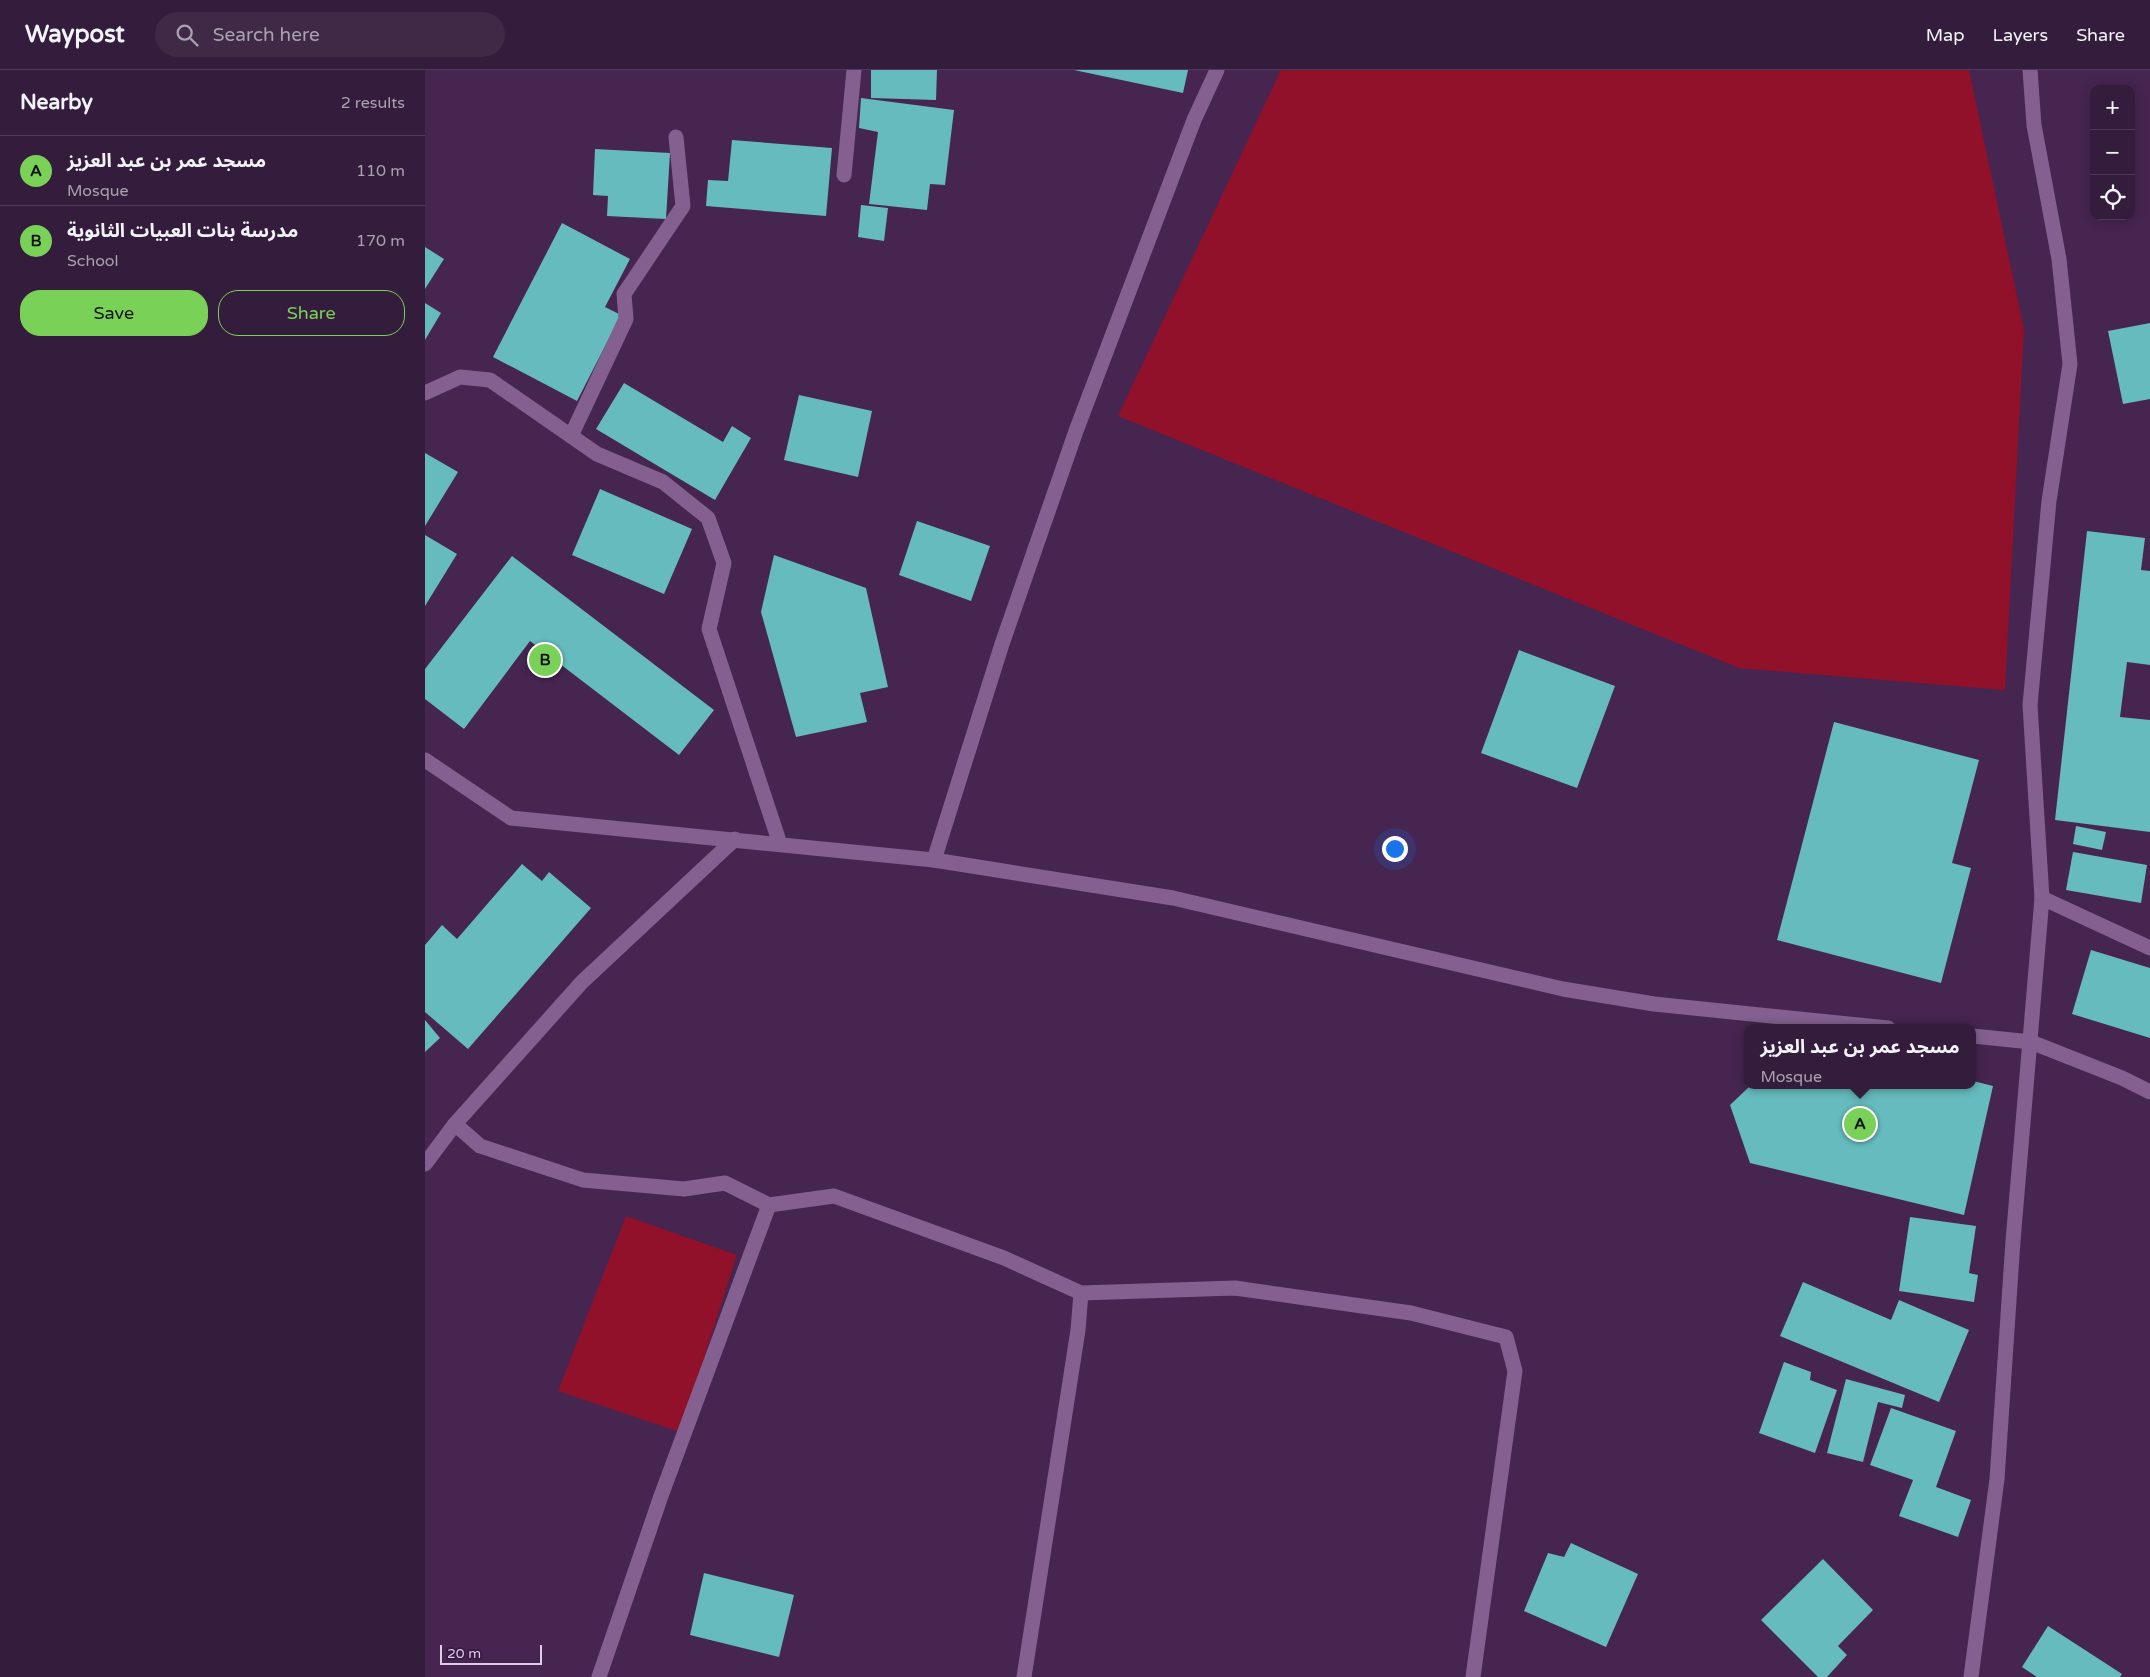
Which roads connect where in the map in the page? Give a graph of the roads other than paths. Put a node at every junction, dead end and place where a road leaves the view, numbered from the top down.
1 (854, 70) edge
2 (1217, 70) edge
3 (2030, 70) edge
4 (676, 137) dead end
5 (844, 175) dead end
6 (425, 392) edge
7 (571, 436) junction
8 (425, 760) edge
9 (735, 839) junction
10 (780, 844) junction
11 (934, 860) junction
12 (2042, 898) junction
13 (2150, 948) edge
14 (1849, 1024) edge
15 (1976, 1036) edge
16 (2031, 1042) junction
17 (2150, 1092) edge
18 (455, 1124) junction
19 (425, 1164) edge
20 (769, 1205) junction
21 (1081, 1293) junction
22 (599, 1677) edge
23 (1024, 1677) edge
24 (1473, 1677) edge
25 (1971, 1677) edge

1 - 5 street
2 - 11 street
3 - 12 street
4 - 7 street
6 - 7 street
7 - 10 street
8 - 9 street
9 - 10 street
9 - 18 street
10 - 11 street
11 - 14 street
12 - 13 street
12 - 16 street
15 - 16 street
16 - 17 street
16 - 25 street
18 - 19 street
18 - 20 street
20 - 21 street
20 - 22 street
21 - 23 street
21 - 24 street

